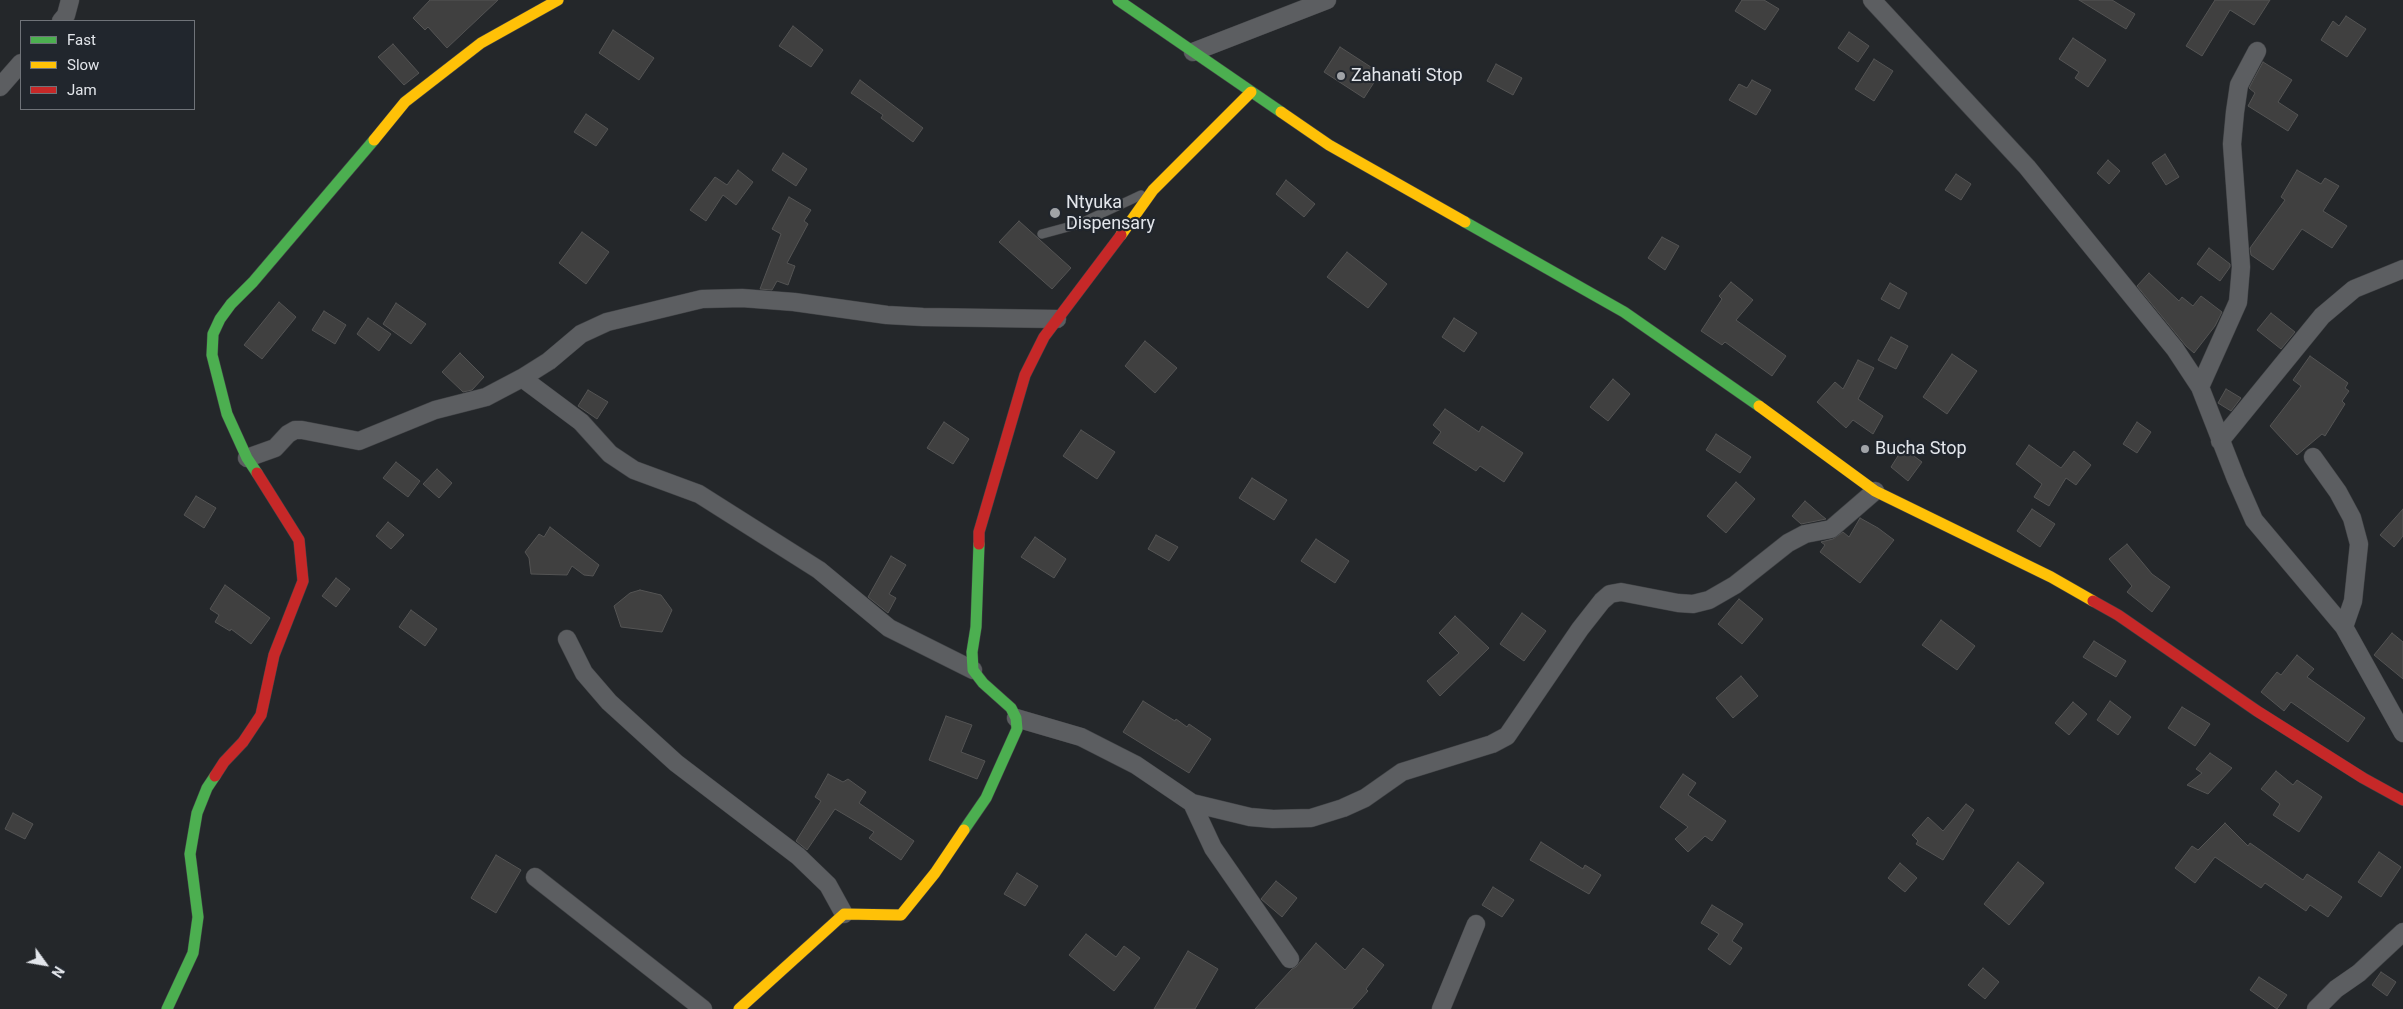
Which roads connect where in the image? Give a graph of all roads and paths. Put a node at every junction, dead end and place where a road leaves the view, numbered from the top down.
1 (70, 0) edge
2 (558, 0) edge
3 (1118, 0) edge
4 (1327, 0) edge
5 (1872, 0) edge
6 (62, 20) edge
7 (2257, 51) dead end
8 (1193, 52) junction
9 (20, 64) edge
10 (0, 87) edge
11 (1251, 92) junction
12 (1153, 190) junction
13 (1042, 234) dead end
14 (2403, 269) edge
15 (1057, 319) junction
16 (522, 378) junction
17 (2200, 387) junction
18 (2220, 441) junction
19 (2313, 457) dead end
20 (247, 458) junction
21 (1875, 491) junction
22 (2344, 627) junction
23 (567, 639) dead end
24 (973, 670) junction
25 (1016, 718) junction
26 (2403, 733) edge
27 (2403, 800) edge
28 (1192, 803) junction
29 (535, 877) dead end
30 (844, 914) junction
31 (1476, 924) dead end
32 (2403, 932) edge
33 (1290, 959) dead end
34 (167, 1009) edge
35 (703, 1009) edge
36 (739, 1009) edge
37 (1441, 1009) edge
38 (2316, 1009) edge

1 - 6 street
2 - 20 street
3 - 8 street
4 - 8 street
5 - 17 street
7 - 17 street
8 - 11 street
9 - 10 street
11 - 12 street
11 - 21 street
12 - 13 lane
12 - 15 street
14 - 18 street
15 - 16 street
15 - 24 street
16 - 20 street
16 - 24 street
17 - 18 street
18 - 22 street
19 - 22 street
20 - 34 street
21 - 27 street
21 - 28 street
22 - 26 street
23 - 30 street
24 - 25 street
25 - 28 street
25 - 30 street
28 - 33 street
29 - 35 street
30 - 36 street
31 - 37 street
32 - 38 street

